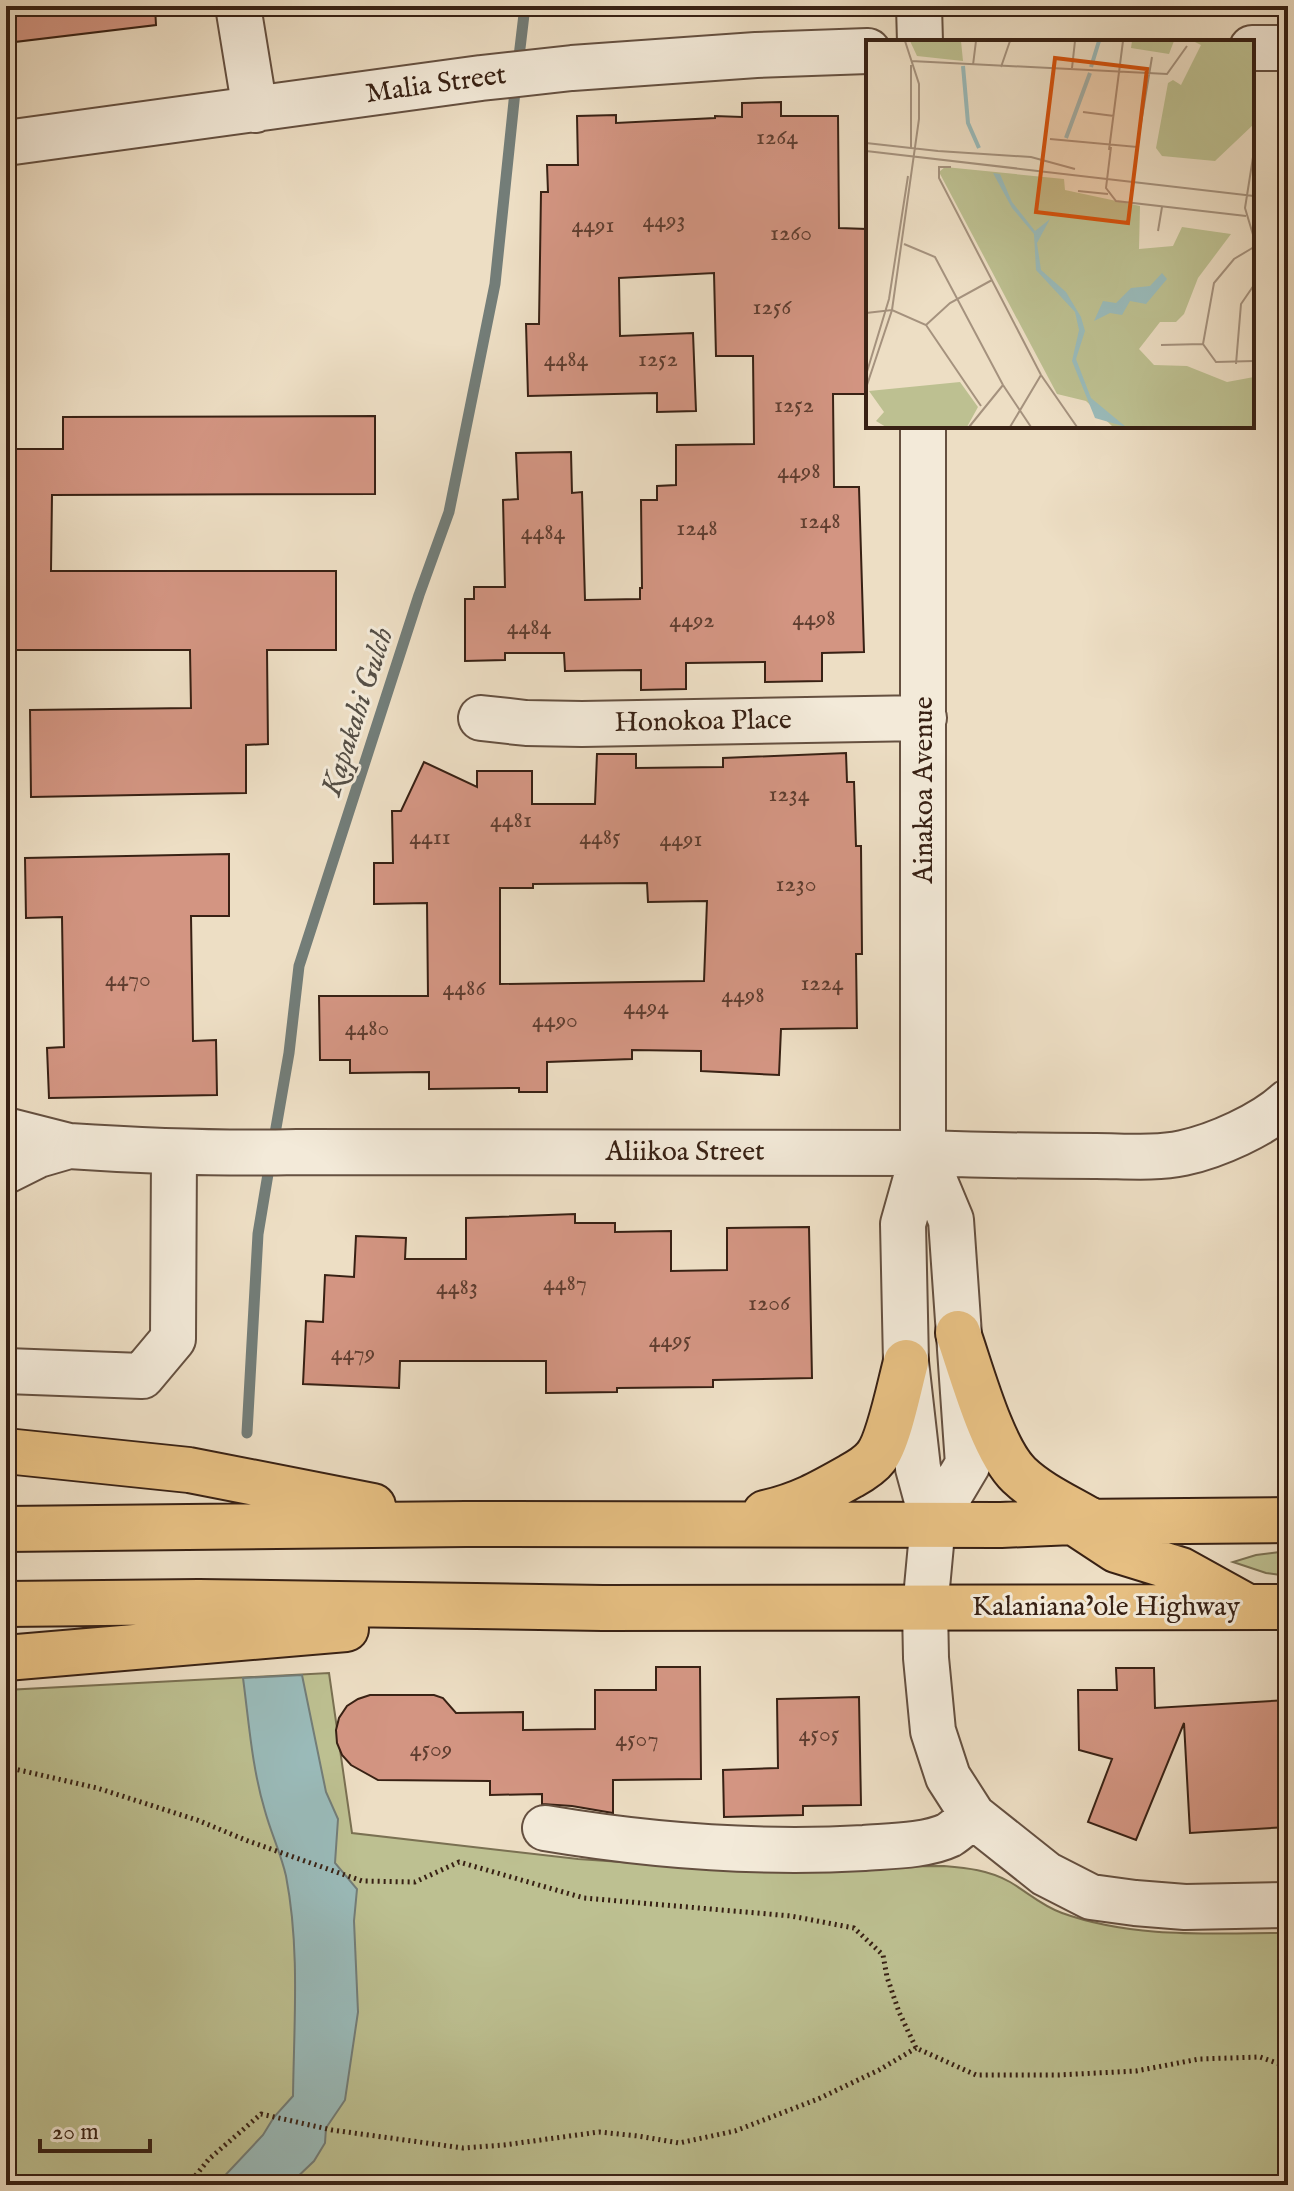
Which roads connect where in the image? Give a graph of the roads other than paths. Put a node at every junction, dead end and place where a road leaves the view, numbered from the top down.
1 (238, 6) edge
2 (919, 6) edge
3 (920, 40) edge
4 (1254, 48) edge
5 (1288, 48) edge
6 (866, 51) edge
7 (255, 110) junction
8 (6, 143) edge
9 (923, 428) edge
10 (481, 718) dead end
11 (924, 718) junction
12 (1288, 1102) edge
13 (6, 1130) edge
14 (69, 1146) junction
15 (174, 1153) junction
16 (923, 1153) junction
17 (6, 1171) edge
18 (958, 1333) junction
19 (906, 1362) junction
20 (6, 1371) edge
21 (6, 1451) edge
22 (1288, 1520) edge
23 (1083, 1522) junction
24 (716, 1523) junction
25 (933, 1523) junction
26 (466, 1524) junction
27 (6, 1529) edge
28 (6, 1604) edge
29 (1268, 1607) edge
30 (603, 1608) junction
31 (925, 1609) junction
32 (6, 1658) edge
33 (973, 1816) junction
34 (545, 1828) dead end
35 (1288, 1905) edge

1 - 7 street
2 - 3 street
4 - 5 street
6 - 7 street, Malia Street
7 - 8 street, Malia Street
9 - 11 street, Ainakoa Avenue
10 - 11 street, Honokoa Place
11 - 16 street, Ainakoa Avenue
12 - 16 street, Aliikoa Street
13 - 14 street
14 - 15 street, Aliikoa Street
14 - 17 street
15 - 16 street, Aliikoa Street
15 - 20 street
16 - 18 street, Ainakoa Avenue
16 - 19 street, Ainakoa Avenue
18 - 23 highway
18 - 25 street, Ainakoa Avenue
19 - 24 highway
19 - 25 street, Ainakoa Avenue
21 - 26 highway
22 - 23 highway
23 - 25 highway
23 - 29 highway
24 - 25 highway
24 - 26 highway
25 - 31 street, Ainakoa Avenue
26 - 27 highway
28 - 30 highway
29 - 31 highway, Kalaniana’ole Highway
30 - 31 highway, Kalaniana’ole Highway
30 - 32 highway
31 - 33 street, Ainakoa Avenue
33 - 34 street
33 - 35 street, Ainakoa Avenue

